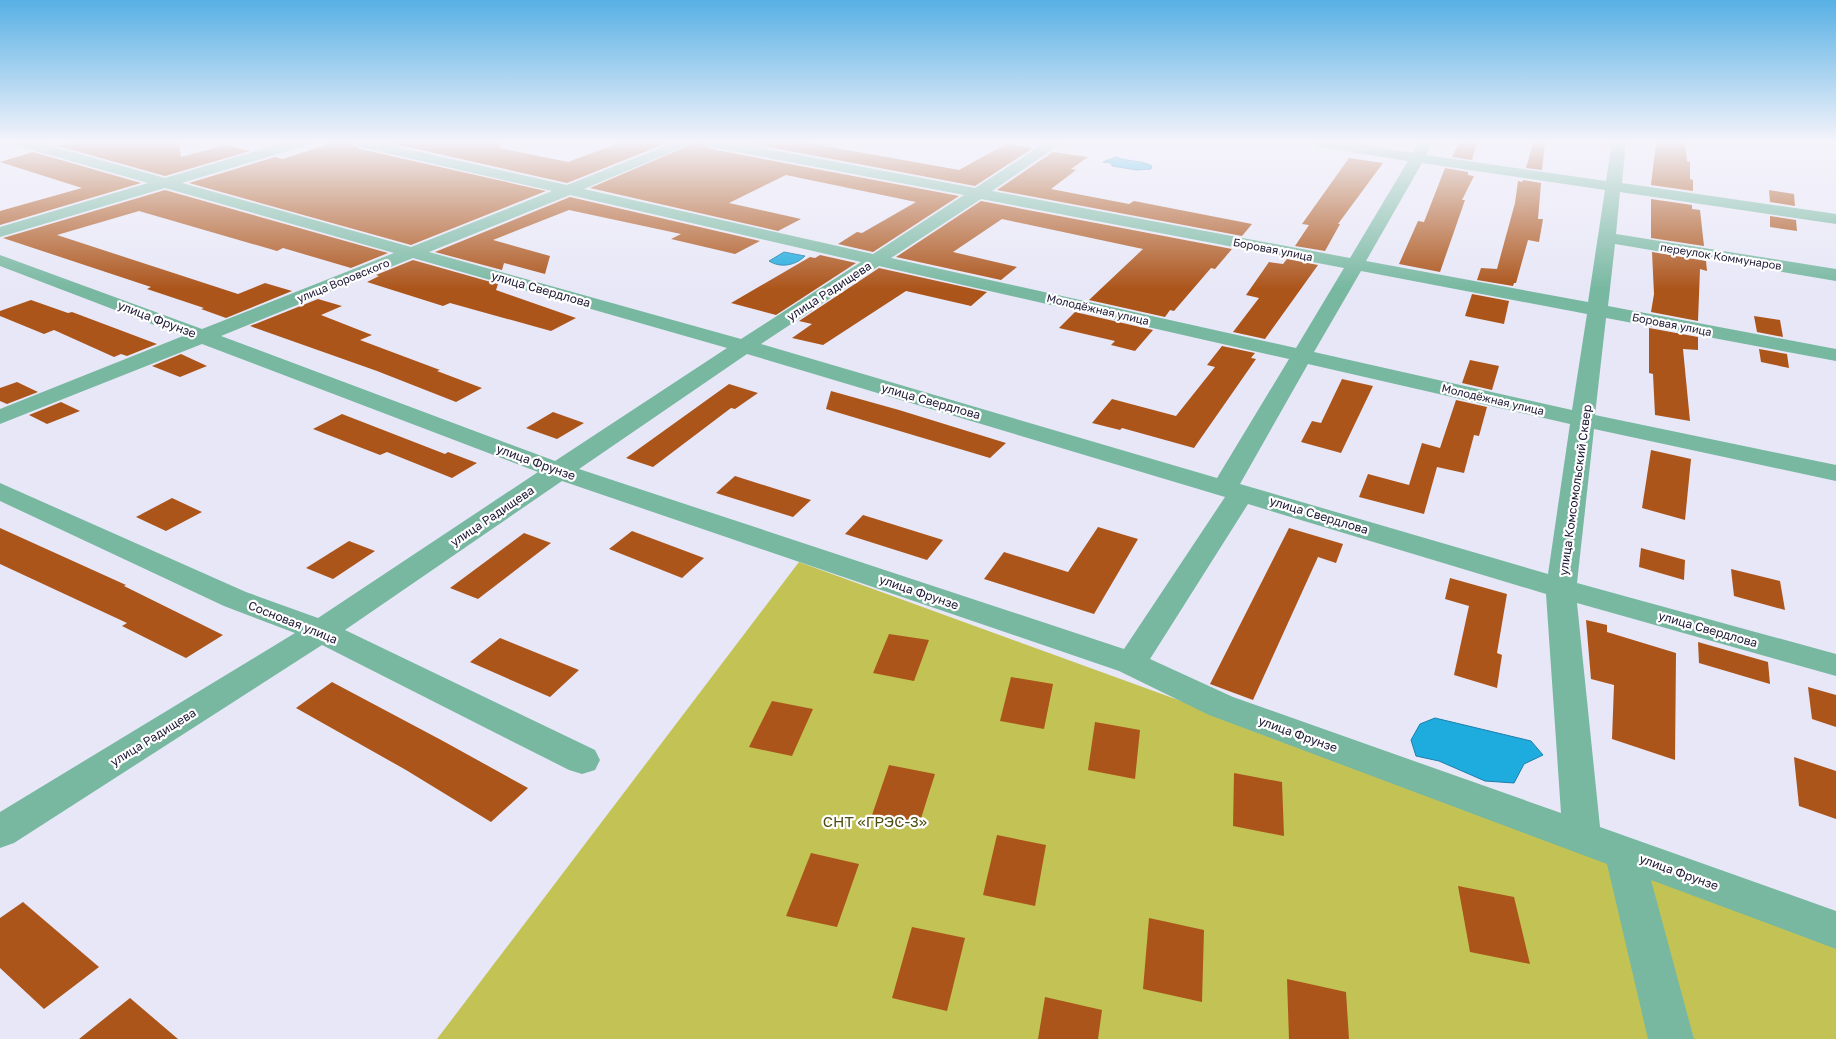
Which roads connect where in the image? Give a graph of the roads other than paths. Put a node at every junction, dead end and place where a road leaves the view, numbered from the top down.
1 (136, 191) edge
2 (195, 191) edge
3 (566, 191) edge
4 (577, 191) edge
5 (966, 191) edge
6 (983, 191) edge
7 (1398, 191) edge
8 (1613, 191) edge
9 (1651, 191) edge
10 (979, 194) junction
11 (1836, 219) edge
12 (0, 232) edge
13 (1607, 238) junction
14 (411, 253) junction
15 (878, 259) junction
16 (0, 260) edge
17 (1356, 265) junction
18 (1836, 275) edge
19 (1598, 310) junction
20 (202, 336) junction
21 (744, 346) junction
22 (1303, 355) junction
23 (1836, 355) edge
24 (0, 417) edge
25 (1585, 420) junction
26 (558, 471) junction
27 (1836, 472) edge
28 (1233, 490) junction
29 (0, 491) edge
30 (1561, 588) junction
31 (322, 631) junction
32 (1131, 663) junction
33 (1836, 665) edge
34 (582, 760) dead end
35 (0, 832) edge
36 (1582, 837) junction
37 (1624, 852) junction
38 (1836, 930) edge
39 (1671, 1039) edge

1 - 12 street
2 - 14 street, улица Свердлова
3 - 14 street, улица Воровского
4 - 15 street, Молодёжная улица
5 - 10 street, Боровая улица
6 - 10 street, улица Радищева
7 - 17 street
8 - 13 street, улица Комсомольский Сквер
9 - 11 street
10 - 15 street, улица Радищева
10 - 17 street, Боровая улица
13 - 18 street, переулок Коммунаров
13 - 19 street, улица Комсомольский Сквер
14 - 20 street, улица Воровского
14 - 21 street, улица Свердлова
15 - 21 street, улица Радищева
15 - 22 street, Молодёжная улица
16 - 20 street, улица Фрунзе
17 - 19 street, Боровая улица
17 - 22 street
19 - 23 street, Боровая улица
19 - 25 street, улица Комсомольский Сквер
20 - 24 street, улица Воровского
20 - 26 street, улица Фрунзе
21 - 26 street, улица Радищева
21 - 28 street, улица Свердлова
22 - 25 street, Молодёжная улица
22 - 28 street
25 - 27 street, Молодёжная улица
25 - 30 street, улица Комсомольский Сквер
26 - 31 street, улица Радищева
26 - 32 street, улица Фрунзе
28 - 30 street, улица Свердлова
28 - 32 street
29 - 31 street, Сосновая улица
30 - 33 street, улица Свердлова
30 - 36 street, улица Комсомольский Сквер
31 - 34 street, Сосновая улица
31 - 35 street, улица Радищева
32 - 36 street, улица Фрунзе
36 - 37 street, улица Фрунзе
37 - 38 street, улица Фрунзе
37 - 39 street

